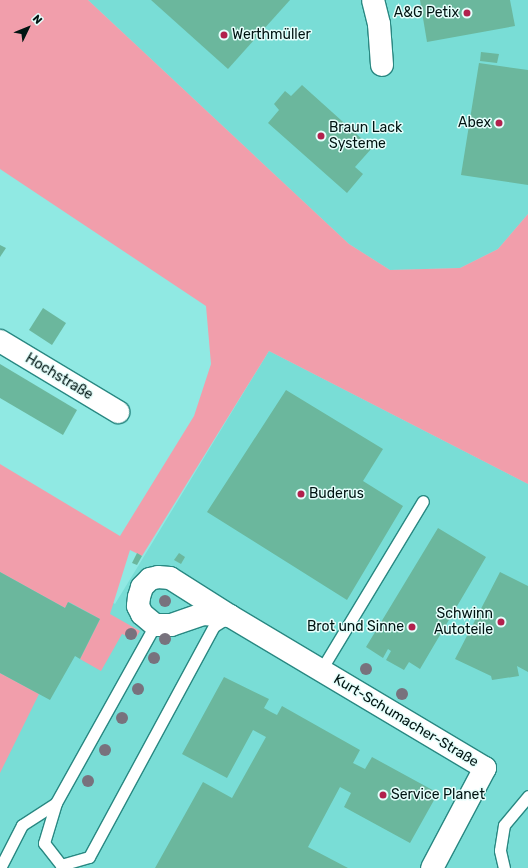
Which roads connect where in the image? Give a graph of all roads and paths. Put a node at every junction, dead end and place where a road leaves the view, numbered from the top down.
1 (373, 0) edge
2 (382, 65) dead end
3 (0, 341) edge
4 (118, 412) dead end
5 (423, 500) dead end
6 (230, 616) junction
7 (155, 625) junction
8 (321, 670) junction
9 (528, 796) edge
10 (56, 803) junction
11 (0, 868) edge
12 (432, 868) edge
13 (504, 868) edge

1 - 2 street
3 - 4 street, Hochstraße
5 - 8 lane
6 - 7 street, Kurt-Schumacher-Straße
6 - 7 street, Kurt-Schumacher-Straße
6 - 8 street, Kurt-Schumacher-Straße
6 - 10 lane
7 - 10 lane
8 - 12 street, Kurt-Schumacher-Straße
9 - 13 lane
10 - 11 lane

